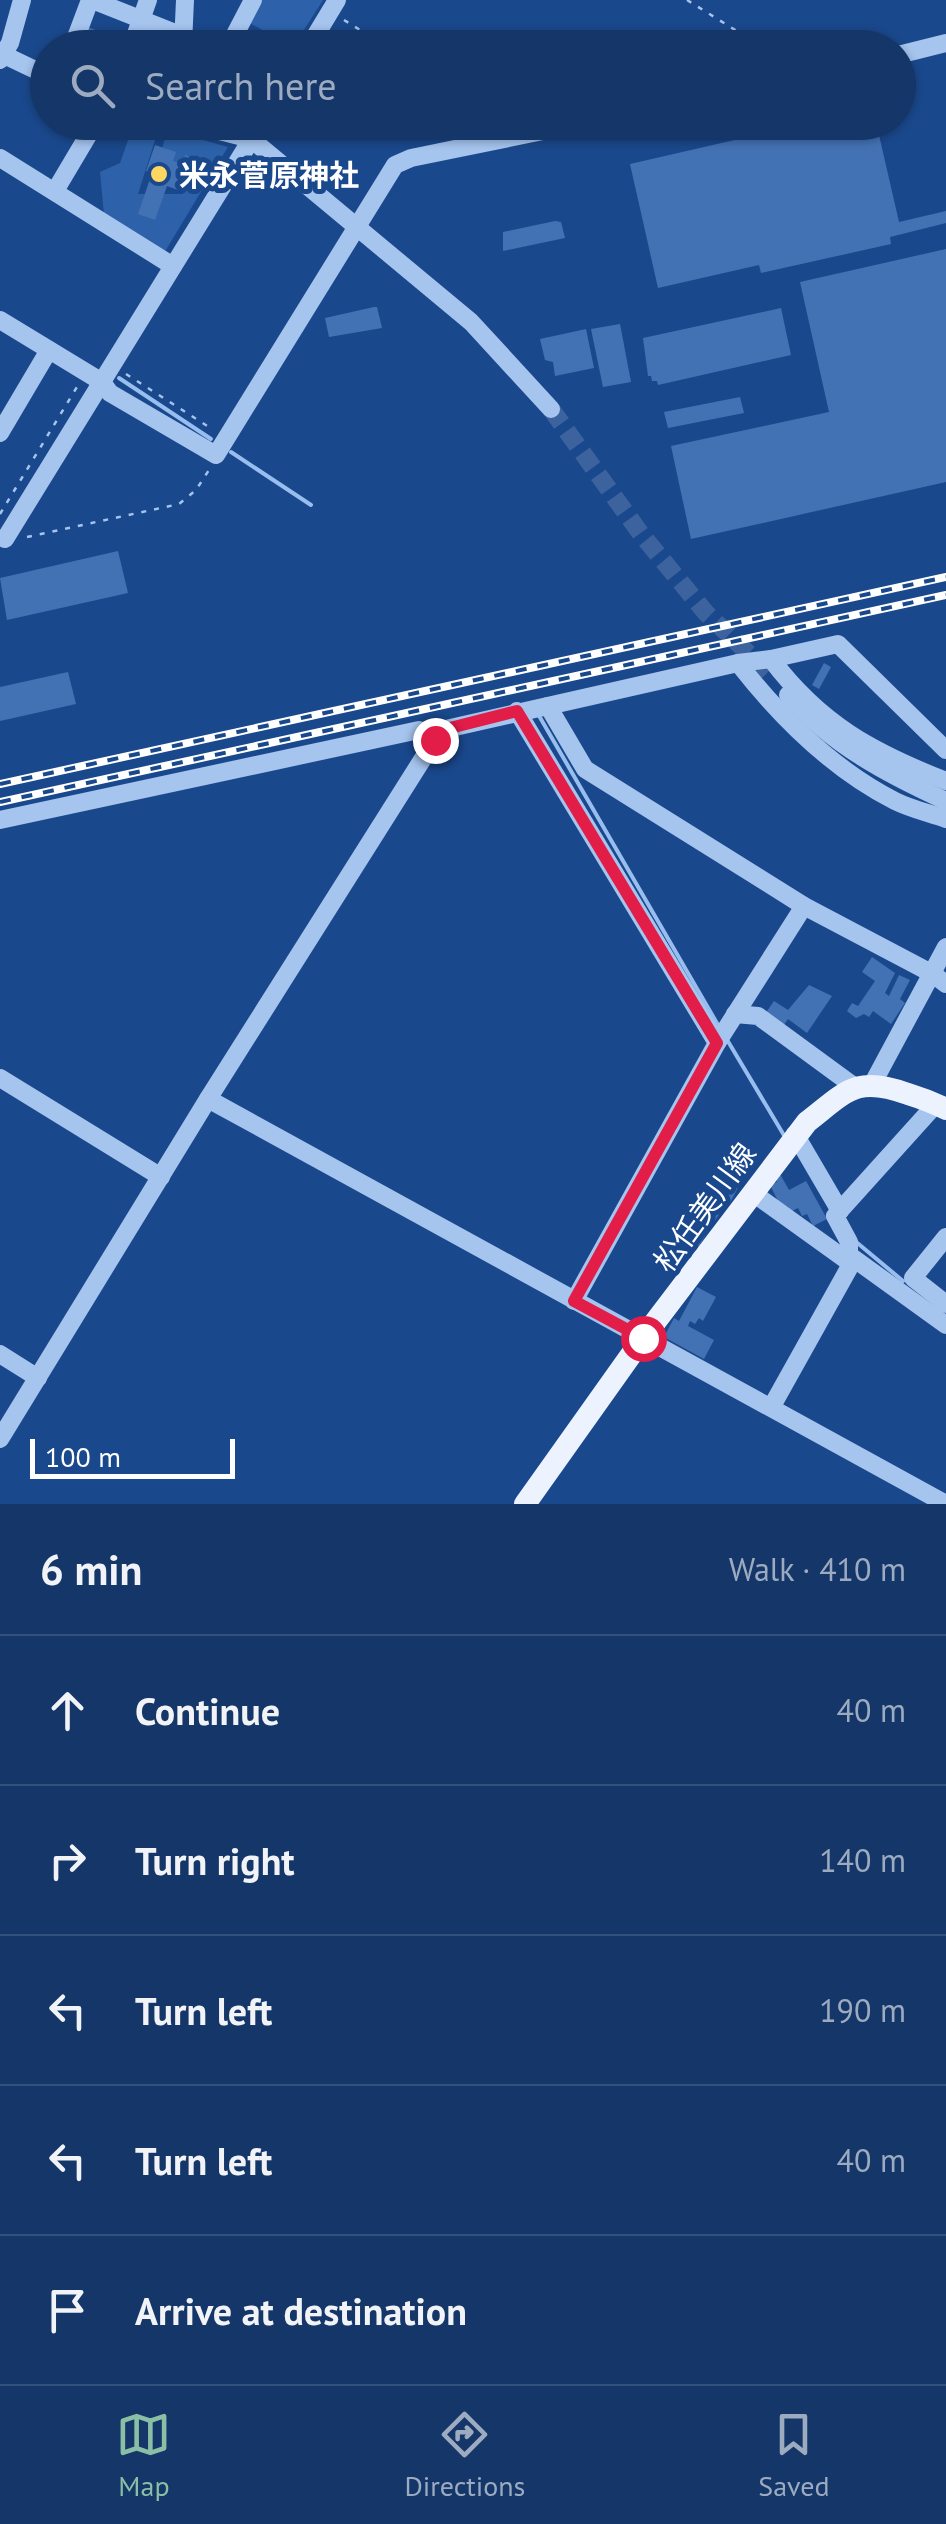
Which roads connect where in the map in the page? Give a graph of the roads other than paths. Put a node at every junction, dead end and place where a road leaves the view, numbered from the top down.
1 (22, 0) edge
2 (91, 0) edge
3 (148, 0) edge
4 (185, 0) edge
5 (253, 0) edge
6 (333, 6) edge
7 (141, 21) junction
8 (79, 30) edge
9 (138, 30) edge
10 (159, 30) edge
11 (184, 30) edge
12 (237, 30) edge
13 (319, 30) edge
14 (946, 44) edge
15 (916, 51) edge
16 (1, 55) edge
17 (30, 68) edge
18 (85, 140) edge
19 (250, 140) edge
20 (266, 140) edge
21 (498, 140) edge
22 (0, 158) edge
23 (55, 191) junction
24 (357, 225) junction
25 (173, 266) junction
26 (0, 320) edge
27 (48, 350) junction
28 (100, 373) junction
29 (551, 409) tunnel mouth
30 (0, 433) edge
31 (14, 538) road end
32 (738, 663) junction
33 (769, 666) junction
34 (548, 706) junction
35 (517, 711) junction
36 (435, 740) junction
37 (946, 750) edge
38 (946, 782) edge
39 (946, 801) edge
40 (946, 819) edge
41 (0, 820) edge
42 (804, 906) junction
43 (946, 947) edge
44 (940, 979) edge
45 (735, 1014) junction
46 (717, 1043) junction
47 (0, 1078) edge
48 (864, 1085) junction
49 (208, 1099) junction
50 (941, 1107) edge
51 (790, 1140) junction
52 (161, 1176) junction
53 (753, 1193) junction
54 (840, 1211) junction
55 (946, 1237) edge
56 (850, 1258) junction
57 (908, 1285) junction
58 (574, 1301) junction
59 (946, 1304) edge
60 (946, 1325) edge
61 (643, 1338) junction
62 (0, 1354) edge
63 (38, 1378) junction
64 (772, 1406) junction
65 (0, 1439) edge
66 (525, 1504) edge
67 (946, 1504) edge

1 - 16 street
2 - 7 street
2 - 8 street
3 - 7 street
4 - 11 street
5 - 12 street
6 - 13 street
7 - 9 street
7 - 10 street
14 - 15 street
16 - 17 street
18 - 23 street
19 - 25 street
20 - 24 street
21 - 24 street
22 - 23 street
23 - 25 street
24 - 28 street
24 - 29 street
25 - 28 street
26 - 27 street
27 - 28 street
27 - 30 street
28 - 31 street
32 - 33 street
32 - 34 street
32 - 40 street
33 - 37 street
33 - 38 street
33 - 39 street
34 - 35 street
34 - 42 street
35 - 36 street
35 - 46 street
36 - 41 street
36 - 49 street
42 - 44 street
42 - 45 street
43 - 44 street
44 - 48 street
45 - 46 street
45 - 48 street
46 - 58 street
47 - 52 street
48 - 50 main road
48 - 51 main road, 松任美川線
49 - 52 street
49 - 58 street
50 - 54 street
51 - 53 main road, 松任美川線
51 - 54 street
52 - 63 street
53 - 56 street
53 - 61 main road, 松任美川線
54 - 56 street
55 - 57 street
56 - 57 street
56 - 64 street
57 - 59 street
57 - 60 street
58 - 61 street
61 - 64 street
61 - 66 main road, 松任美川線
62 - 63 street
63 - 65 street
64 - 67 street

